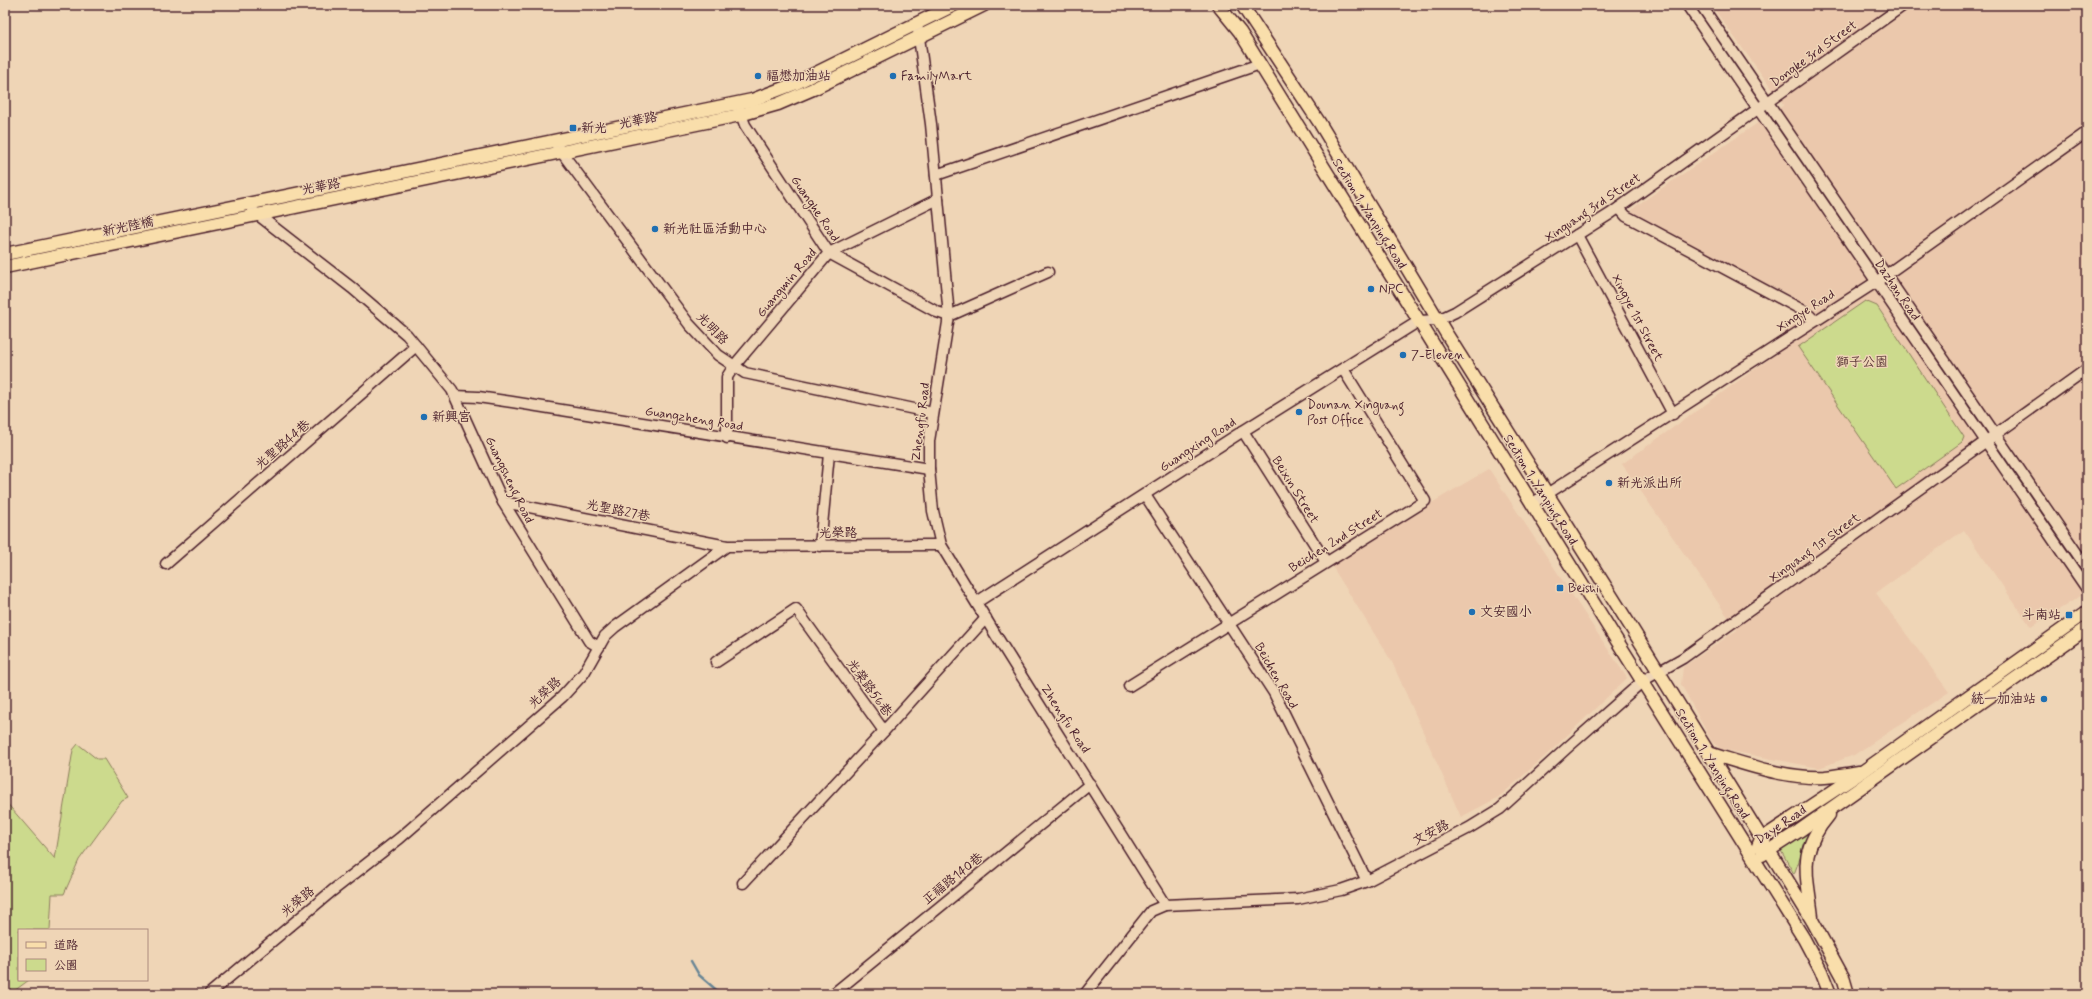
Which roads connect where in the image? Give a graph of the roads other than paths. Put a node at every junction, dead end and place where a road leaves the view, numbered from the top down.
1 (954, 5) edge
2 (984, 5) edge
3 (1218, 5) edge
4 (1242, 5) edge
5 (1687, 5) edge
6 (1701, 5) edge
7 (1904, 5) edge
8 (917, 24) junction
9 (919, 37) junction
10 (1260, 64) junction
11 (737, 103) junction
12 (1768, 103) junction
13 (1758, 110) junction
14 (740, 115) junction
15 (1318, 122) junction
16 (1301, 132) junction
17 (2087, 132) edge
18 (554, 141) junction
19 (561, 152) junction
20 (448, 169) junction
21 (936, 175) junction
22 (938, 199) junction
23 (246, 203) junction
24 (1619, 208) junction
25 (257, 214) junction
26 (1375, 216) junction
27 (1360, 226) junction
28 (1577, 235) junction
29 (829, 253) junction
30 (5, 254) edge
31 (5, 267) edge
32 (1048, 272) dead end
33 (1886, 275) junction
34 (1876, 282) junction
35 (949, 316) junction
36 (1438, 320) junction
37 (1419, 321) junction
38 (1815, 321) junction
39 (416, 346) junction
40 (734, 366) junction
41 (1343, 369) junction
42 (2087, 369) edge
43 (455, 396) junction
44 (933, 413) junction
45 (1673, 414) junction
46 (1243, 431) junction
47 (1996, 434) junction
48 (727, 438) junction
49 (1985, 442) junction
50 (829, 454) junction
51 (929, 469) junction
52 (1547, 494) junction
53 (1145, 495) junction
54 (503, 502) junction
55 (1532, 503) junction
56 (941, 545) junction
57 (727, 546) junction
58 (820, 546) junction
59 (1326, 562) junction
60 (166, 564) dead end
61 (2087, 568) edge
62 (2087, 589) edge
63 (976, 602) junction
64 (2087, 612) edge
65 (986, 618) junction
66 (1229, 623) junction
67 (2087, 628) edge
68 (599, 647) junction
69 (2030, 653) junction
70 (716, 662) dead end
71 (2038, 662) junction
72 (1658, 671) junction
73 (1644, 680) junction
74 (1129, 686) dead end
75 (884, 731) junction
76 (1919, 738) junction
77 (1708, 753) junction
78 (1862, 772) junction
79 (1090, 784) junction
80 (1842, 800) junction
81 (1760, 839) junction
82 (1768, 851) junction
83 (1754, 859) junction
84 (1367, 881) junction
85 (743, 883) dead end
86 (1165, 906) junction
87 (1812, 920) junction
88 (209, 994) edge
89 (833, 994) edge
90 (1085, 994) edge
91 (1830, 994) edge
92 (1848, 994) edge

1 - 8 main road, 光華路
2 - 9 main road, 光華路
3 - 10 main road, Section 1, Yanping Road
4 - 15 main road, Section 1, Yanping Road
5 - 13 street, Dazhan Road
6 - 12 street, Dazhan Road
7 - 12 street, Dongke 3rd Street
8 - 9 street, Zhengfu Road
8 - 11 main road, 光華路
9 - 14 main road, 光華路
9 - 21 street, Zhengfu Road
10 - 16 main road, Section 1, Yanping Road
10 - 21 street
11 - 14 street, Guanghe Road
11 - 18 main road, 光華路
12 - 13 street, Dongke 3rd Street
12 - 33 street, Dazhan Road
13 - 24 street, Xinguang 3rd Street
13 - 34 street, Dazhan Road
14 - 19 main road, 光華路
14 - 29 street, Guanghe Road
15 - 16 main road
15 - 26 main road, Section 1, Yanping Road
16 - 27 main road, Section 1, Yanping Road
17 - 33 street, Xingye Road
18 - 19 street, 光明路
18 - 20 main road, 光華路
19 - 20 main road, 光華路
19 - 40 street, 光明路
20 - 23 main road, 光華路
20 - 25 main road, 光華路
21 - 22 street, Zhengfu Road
22 - 29 street, Guangmin Road
22 - 35 street, Zhengfu Road
23 - 25 street, Guangsheng Road
23 - 30 main road, 新光陸橋
24 - 28 street, Xinguang 3rd Street
24 - 38 street
25 - 31 main road, 新光陸橋
25 - 39 street, Guangsheng Road
26 - 27 main road
26 - 36 main road, Section 1, Yanping Road
27 - 37 main road, Section 1, Yanping Road
28 - 36 street, Xinguang 3rd Street
28 - 45 street, Xingye 1st Street
29 - 35 street, Guanghe Road
29 - 40 street, Guangmin Road
32 - 35 street
33 - 34 street, Xingye Road
33 - 47 street, Dazhan Road
34 - 38 street, Xingye Road
34 - 49 street, Dazhan Road
35 - 44 street, Zhengfu Road
36 - 37 street, Guangxing Road
36 - 52 main road, Section 1, Yanping Road
37 - 41 street, Guangxing Road
37 - 55 main road, Section 1, Yanping Road
38 - 45 street, Xingye Road
39 - 43 street, Guangsheng Road
39 - 60 street, 光聖路44巷
40 - 44 street, 光明路
40 - 48 street, Guangmin Road
41 - 46 street, Guangxing Road
41 - 59 street, Beichen 2nd Street
42 - 47 street, Xinguang 1st Street
43 - 48 street, Guangzheng Road
43 - 54 street, Guangsheng Road
44 - 51 street, Zhengfu Road
45 - 52 street, Xingye Road
46 - 53 street, Guangxing Road
46 - 59 street, Beixin Street
47 - 49 street, Xinguang 1st Street
47 - 61 street, Dazhan Road
48 - 50 street, Guangzheng Road
49 - 62 street, Dazhan Road
49 - 72 street, Xinguang 1st Street
50 - 51 street, Guangzheng Road
50 - 58 street
51 - 56 street, Zhengfu Road
52 - 55 street, Xingye Road
52 - 72 main road, Section 1, Yanping Road
53 - 63 street, Guangxing Road
53 - 66 street, Beichen Road
54 - 57 street, 光聖路27巷
54 - 68 street, Guangsheng Road
55 - 73 main road, Section 1, Yanping Road
56 - 58 street, 光榮路
56 - 63 street, Zhengfu Road
57 - 58 street, 光榮路
57 - 68 street, 光榮路
59 - 66 street, Beichen 2nd Street
63 - 65 street, Zhengfu Road
64 - 69 main road, Daye Road
65 - 75 street
65 - 79 street, Zhengfu Road
66 - 74 street, Beichen 2nd Street
66 - 84 street, Beichen Road
67 - 71 main road, Daye Road
68 - 88 street, 光榮路
69 - 71 main road
69 - 76 main road, Daye Road
70 - 75 street, 光榮路56巷
71 - 76 main road, Daye Road
72 - 73 street, 文安路
72 - 77 main road, Section 1, Yanping Road
73 - 83 main road, Section 1, Yanping Road
73 - 84 street, 文安路
75 - 85 street, 光榮路56巷
76 - 78 main road, Daye Road
76 - 80 main road, Daye Road
77 - 78 main road
77 - 81 main road, Section 1, Yanping Road
78 - 81 main road, Daye Road
79 - 86 street, Zhengfu Road
79 - 89 street, 正福路140巷
80 - 82 main road, Daye Road
80 - 87 main road
81 - 82 main road, Section 1, Yanping Road
81 - 83 main road, Daye Road
82 - 83 main road, Daye Road
82 - 87 main road, Section 1, Yanping Road
83 - 91 main road, Section 1, Yanping Road
84 - 86 street, 文安路
86 - 90 street
87 - 92 main road, Section 1, Yanping Road

